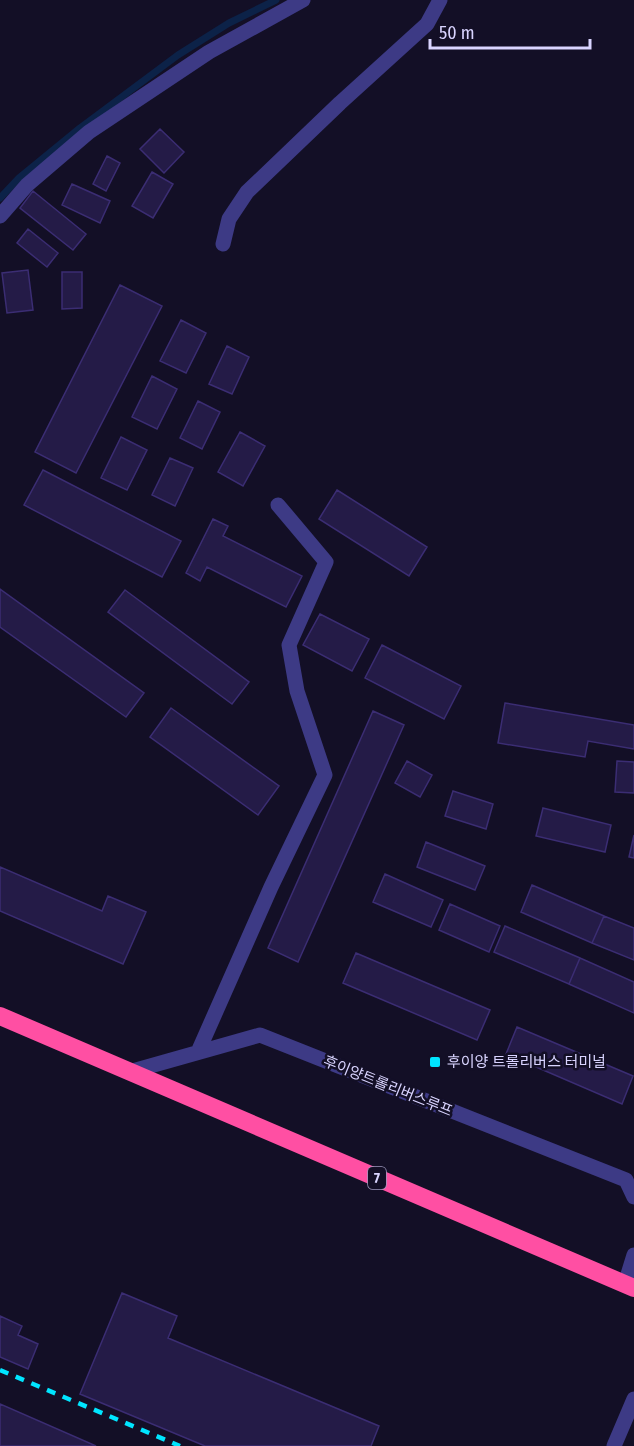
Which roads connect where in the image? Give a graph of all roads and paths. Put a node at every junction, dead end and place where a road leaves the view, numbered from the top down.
1 (303, 0) edge
2 (440, 0) edge
3 (0, 216) edge
4 (223, 244) dead end
5 (278, 505) dead end
6 (0, 1016) edge
7 (198, 1052) junction
8 (129, 1072) junction
9 (634, 1197) edge
10 (634, 1255) edge
11 (629, 1286) edge
12 (634, 1399) edge
13 (614, 1446) edge

1 - 3 street
2 - 4 street
5 - 7 street
6 - 8 highway, 7
7 - 8 street, 후이양트롤리버스루프
7 - 9 street, 후이양트롤리버스루프
8 - 11 highway, 7
10 - 11 street
12 - 13 street

